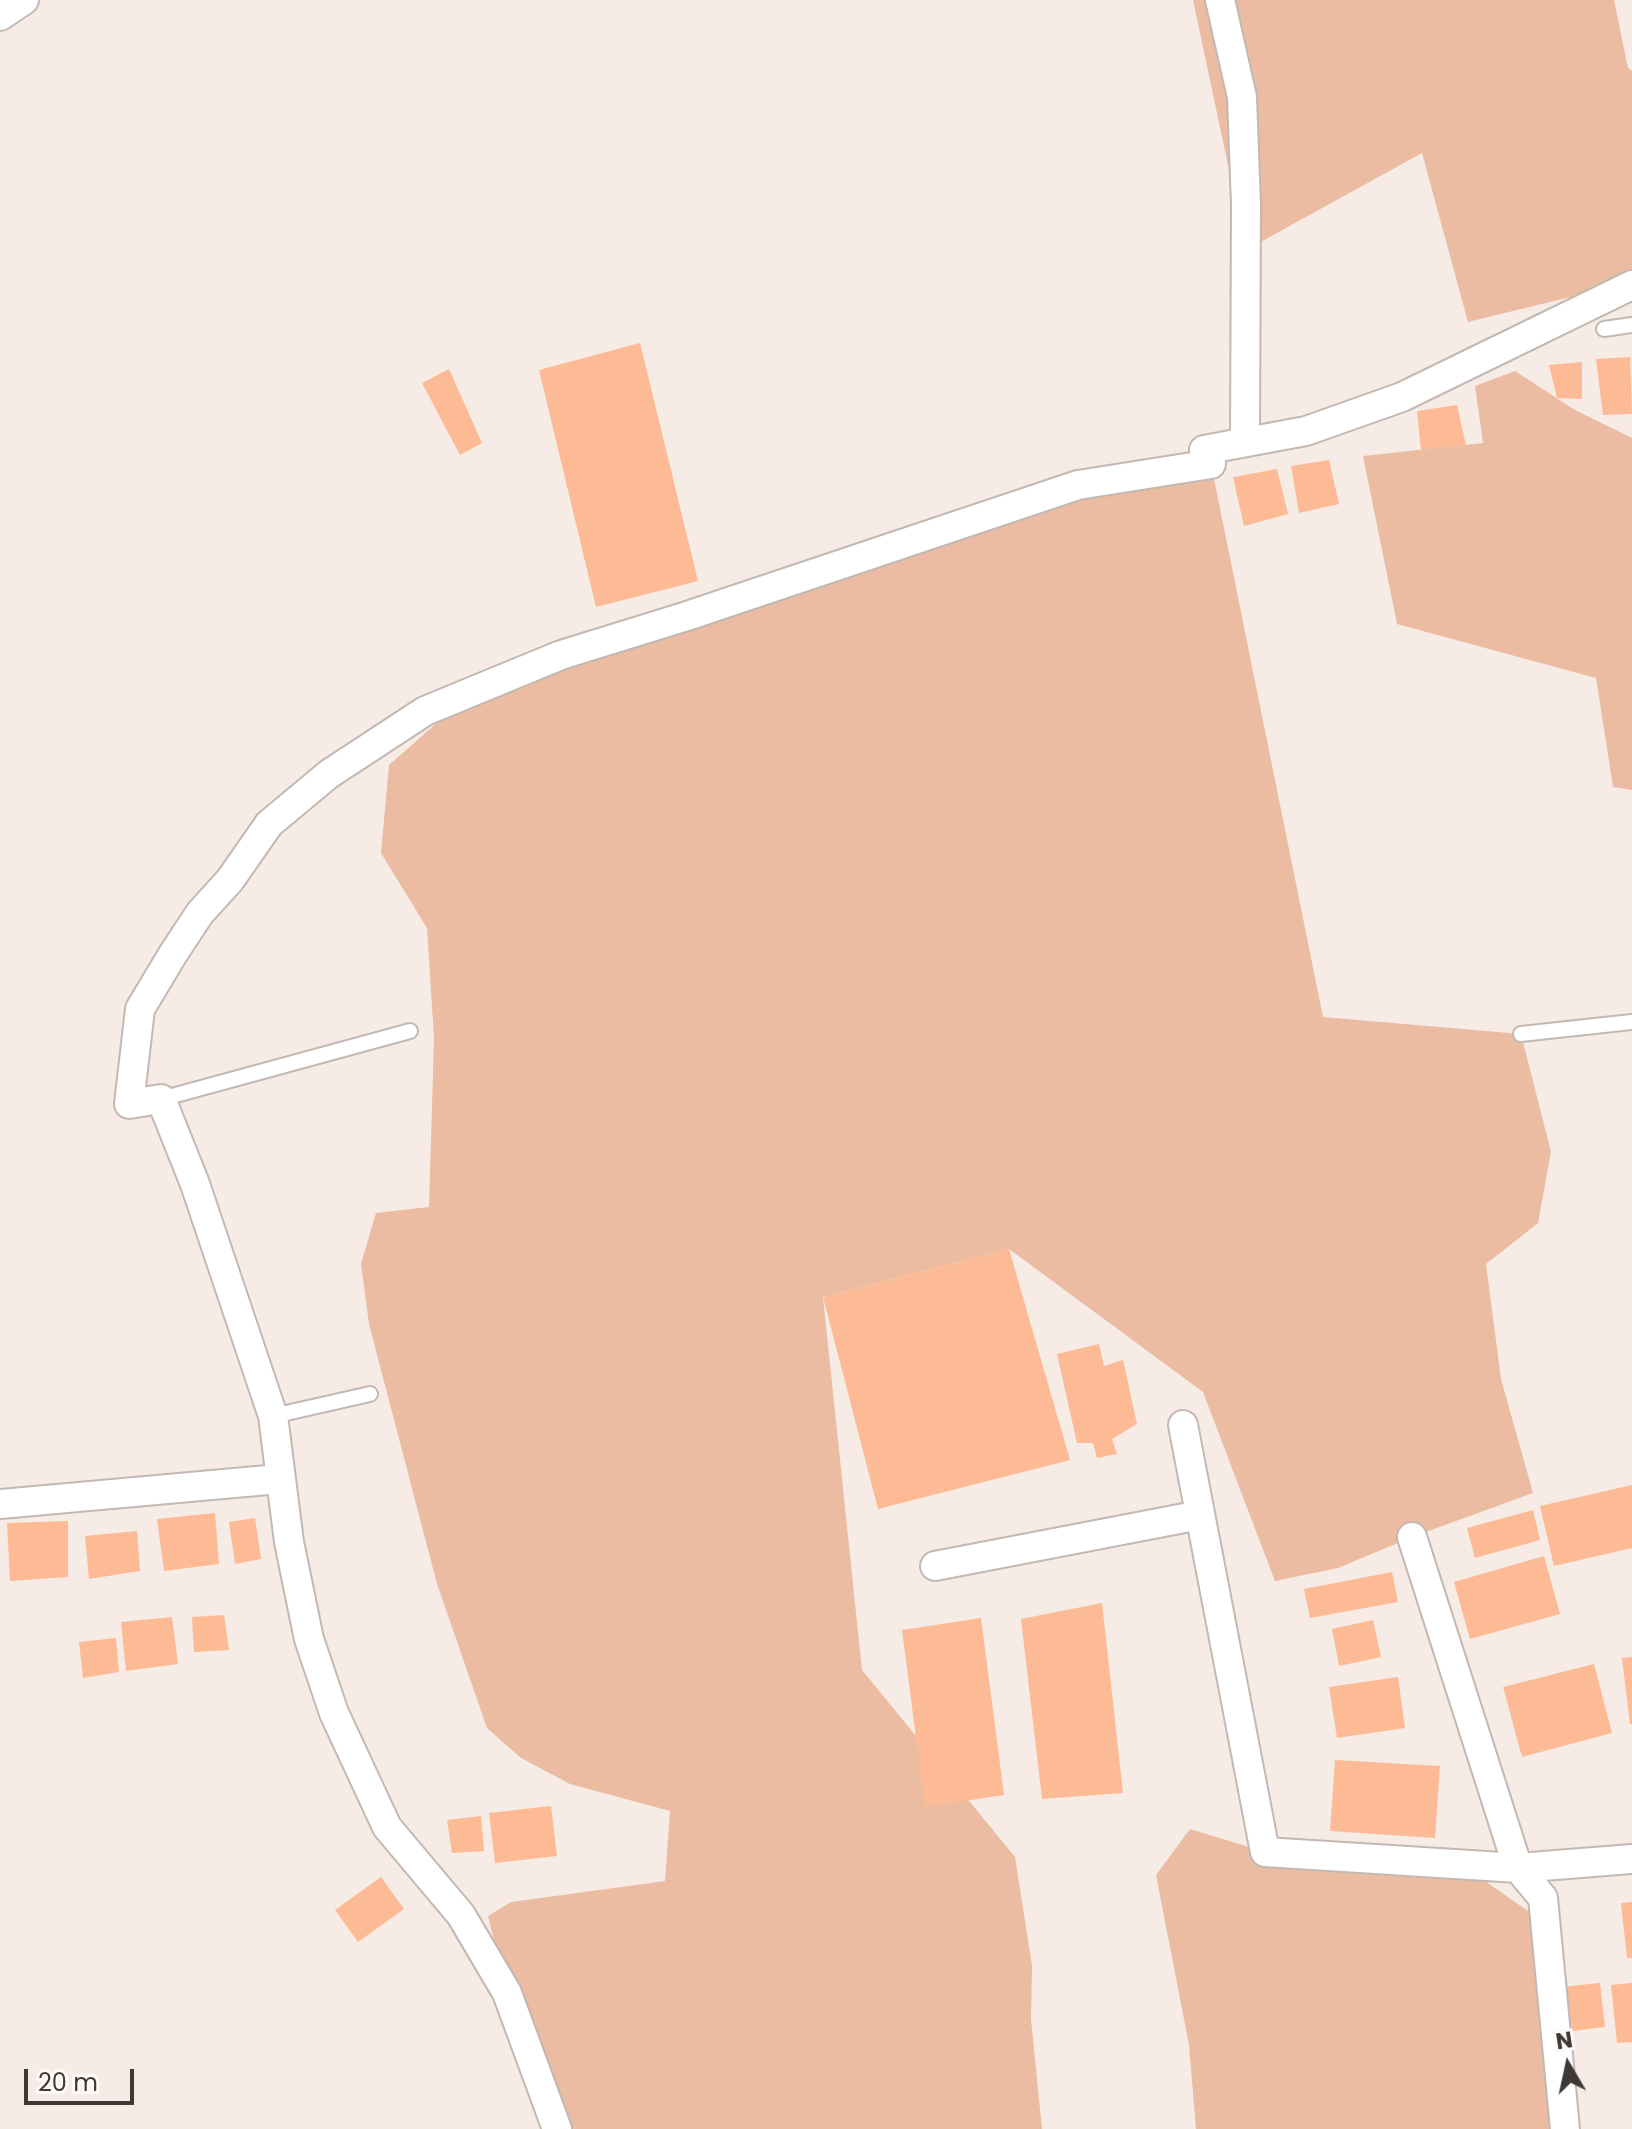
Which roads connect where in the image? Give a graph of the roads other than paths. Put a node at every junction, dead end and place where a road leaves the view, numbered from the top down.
1 (24, 0) edge
2 (1220, 0) edge
3 (0, 16) edge
4 (1632, 285) edge
5 (1632, 325) edge
6 (1604, 329) dead end
7 (1245, 442) junction
8 (1632, 1022) edge
9 (410, 1031) dead end
10 (1521, 1034) dead end
11 (161, 1099) junction
12 (370, 1394) dead end
13 (273, 1416) junction
14 (1183, 1425) dead end
15 (279, 1479) junction
16 (0, 1504) edge
17 (1200, 1515) junction
18 (1412, 1537) dead end
19 (935, 1566) dead end
20 (1632, 1859) edge
21 (1518, 1868) junction
22 (557, 2129) edge
23 (1565, 2129) edge

1 - 3 street
2 - 7 street
4 - 7 street
5 - 6 lane
7 - 11 street
8 - 10 lane
9 - 11 lane
11 - 13 street
12 - 13 lane
13 - 15 street
14 - 17 street
15 - 16 street
15 - 22 street
17 - 19 street
17 - 21 street
18 - 21 street
20 - 21 street
21 - 23 street

